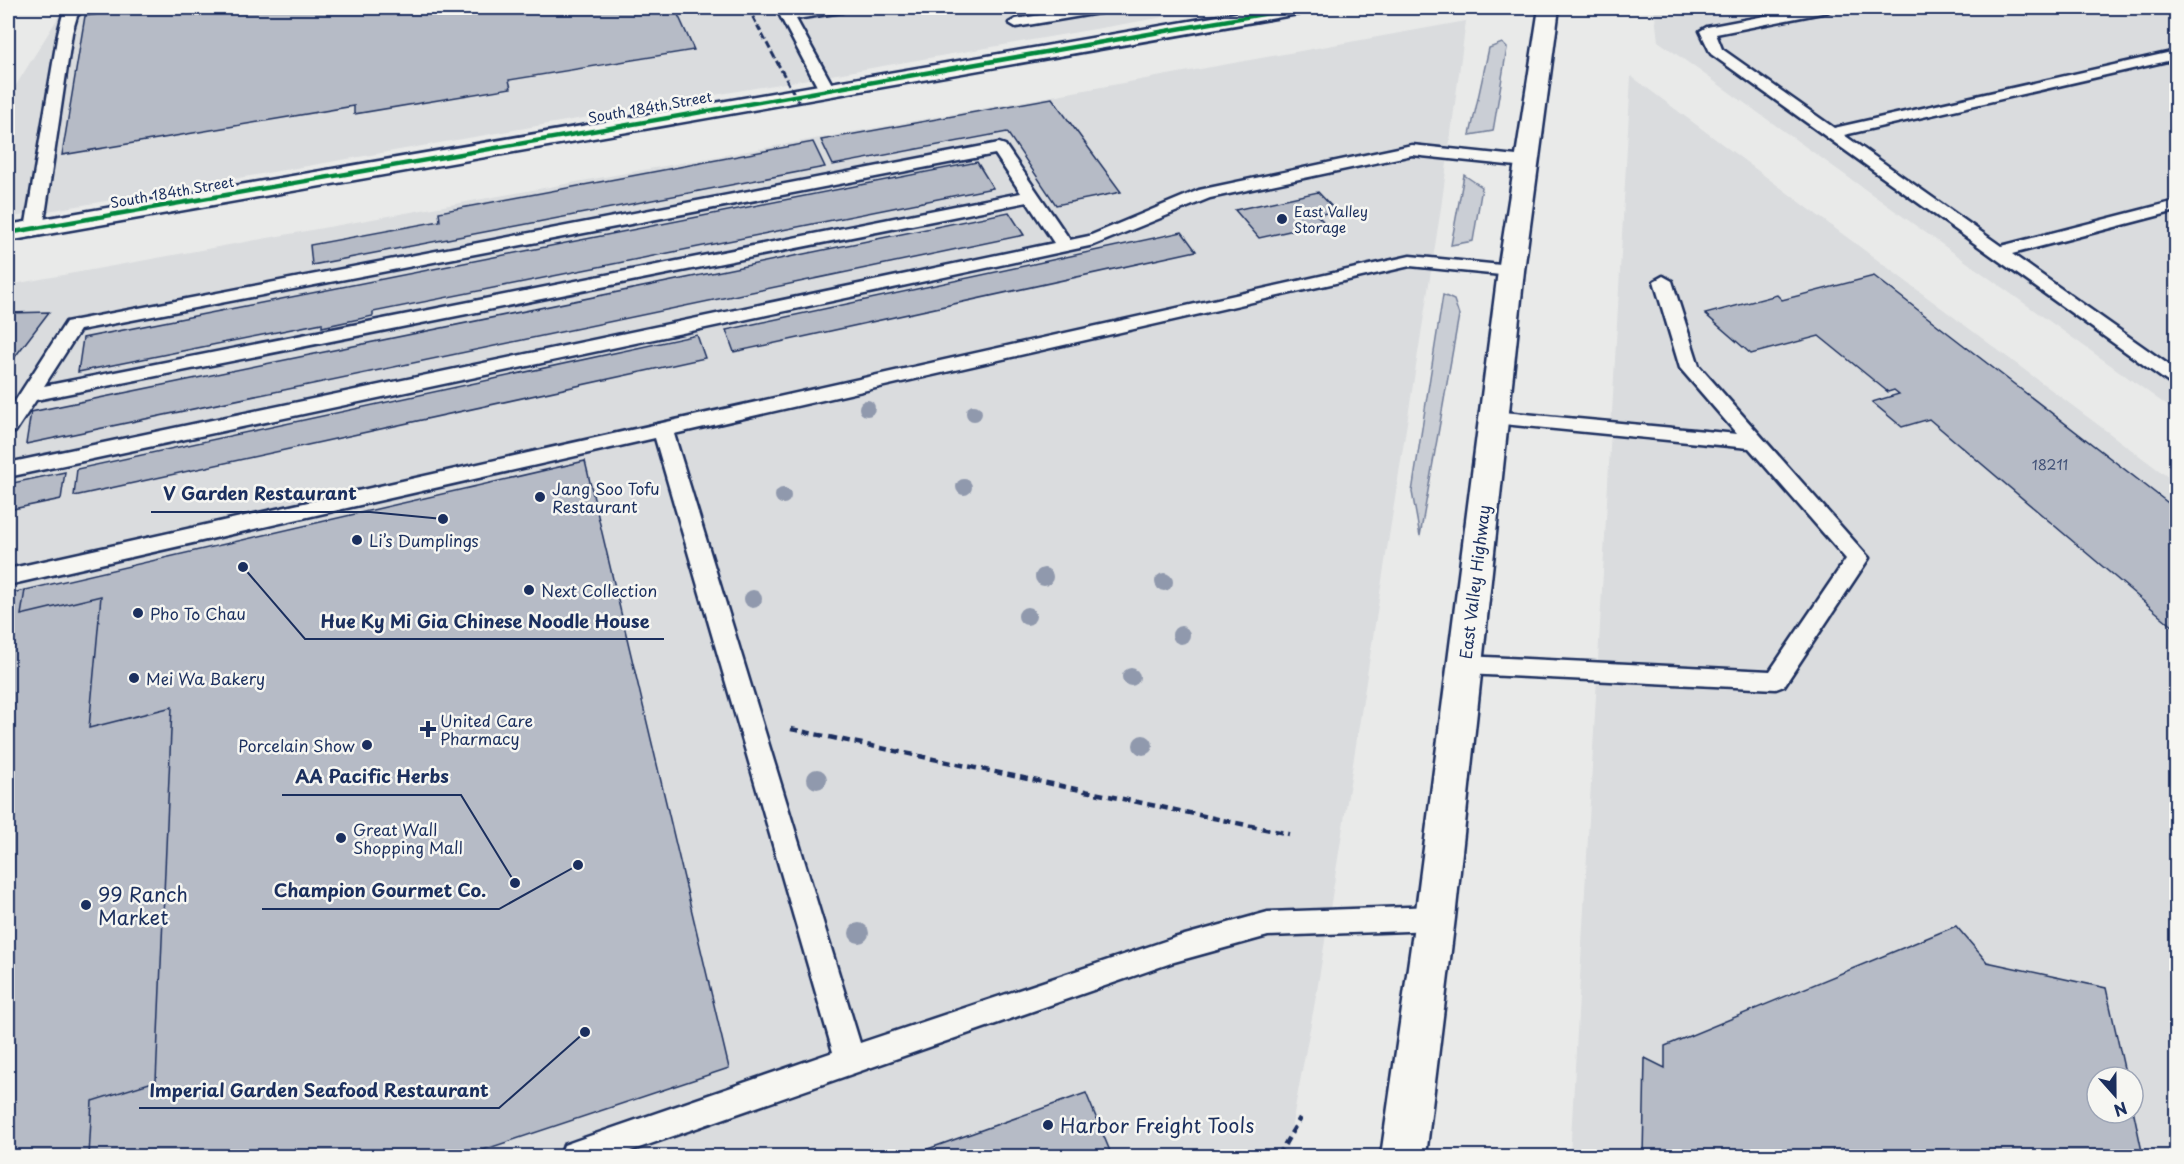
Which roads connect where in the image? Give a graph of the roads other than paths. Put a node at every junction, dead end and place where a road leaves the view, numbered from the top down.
1 (78, 8) edge
2 (842, 8) edge
3 (1105, 8) edge
4 (1298, 8) edge
5 (1549, 8) edge
6 (1827, 8) edge
7 (785, 12) edge
8 (1016, 23) dead end
9 (2176, 55) edge
10 (826, 88) junction
11 (1832, 133) junction
12 (1527, 162) junction
13 (1031, 196) junction
14 (2176, 206) edge
15 (34, 229) junction
16 (8, 234) edge
17 (1065, 246) junction
18 (1998, 252) junction
19 (1511, 271) junction
20 (1663, 281) dead end
21 (2176, 379) edge
22 (28, 395) junction
23 (1493, 417) junction
24 (8, 427) edge
25 (663, 430) junction
26 (1755, 442) junction
27 (8, 470) edge
28 (8, 577) edge
29 (1465, 665) junction
30 (1435, 918) junction
31 (851, 1062) junction
32 (575, 1156) edge
33 (1403, 1156) edge

1 - 15 lane
2 - 7 lane
3 - 8 lane
4 - 10 main road, South 184th Street
5 - 12 main road, East Valley Highway
6 - 11 lane
7 - 10 lane
9 - 11 lane
10 - 15 main road, South 184th Street
11 - 18 lane
12 - 17 lane
12 - 19 main road, East Valley Highway
13 - 17 lane
13 - 22 lane
13 - 22 lane
14 - 18 lane
15 - 16 main road, South 184th Street
17 - 27 lane
18 - 21 lane
19 - 23 main road, East Valley Highway
19 - 25 lane
20 - 26 lane
22 - 24 lane
23 - 26 lane
23 - 29 main road, East Valley Highway
25 - 28 lane
25 - 31 lane
26 - 29 lane
29 - 30 main road, East Valley Highway
30 - 31 lane
30 - 33 main road, East Valley Highway
31 - 32 lane

